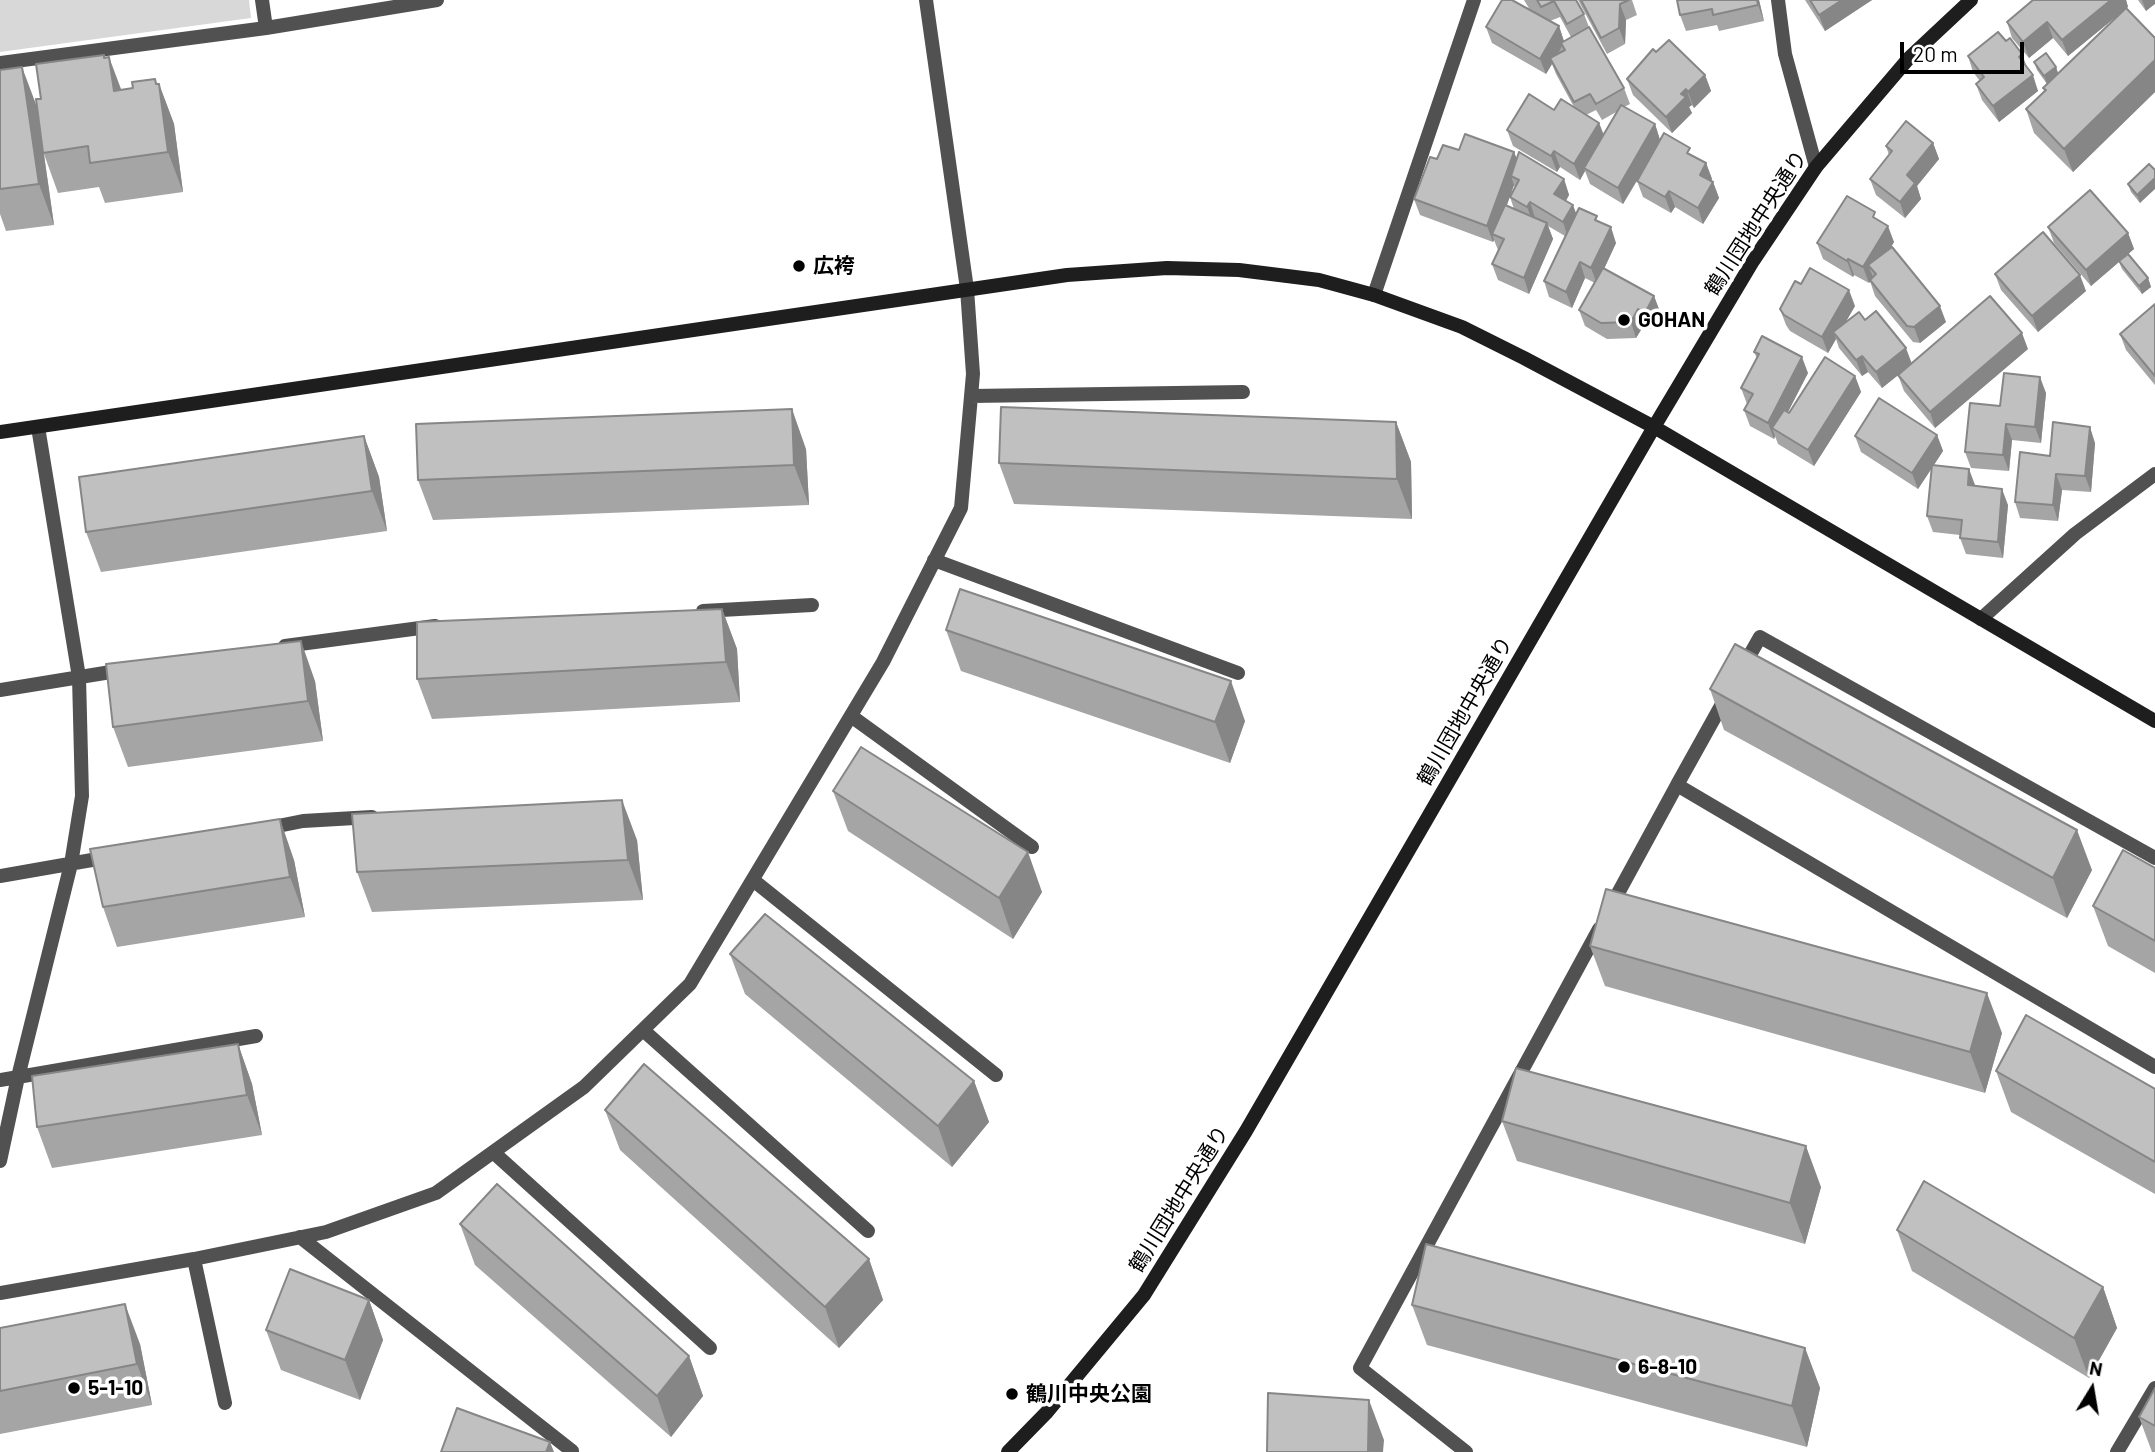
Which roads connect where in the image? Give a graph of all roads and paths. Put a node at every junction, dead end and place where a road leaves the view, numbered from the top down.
1 (262, 0) edge
2 (437, 0) edge
3 (926, 0) edge
4 (1474, 0) edge
5 (1778, 0) edge
6 (1971, 0) edge
7 (266, 28) junction
8 (0, 63) edge
9 (1816, 167) junction
10 (967, 289) junction
11 (1374, 295) junction
12 (1243, 392) dead end
13 (971, 396) junction
14 (38, 427) junction
15 (1654, 427) junction
16 (0, 432) edge
17 (2155, 474) edge
18 (934, 560) junction
19 (812, 605) dead end
20 (689, 612) edge
21 (1981, 619) junction
22 (456, 625) edge
23 (267, 649) edge
24 (133, 669) edge
25 (1238, 673) dead end
26 (79, 677) junction
27 (0, 690) edge
28 (851, 716) junction
29 (2155, 721) edge
30 (1677, 785) junction
31 (387, 817) edge
32 (248, 831) edge
33 (1032, 847) dead end
34 (126, 854) edge
35 (2155, 858) edge
36 (72, 864) junction
37 (0, 876) edge
38 (752, 880) junction
39 (643, 1030) junction
40 (256, 1035) dead end
41 (2155, 1067) edge
42 (996, 1075) dead end
43 (18, 1077) junction
44 (0, 1080) edge
45 (492, 1152) junction
46 (0, 1161) edge
47 (868, 1231) dead end
48 (300, 1237) junction
49 (194, 1259) junction
50 (0, 1293) edge
51 (710, 1348) dead end
52 (2155, 1388) edge
53 (225, 1403) dead end
54 (572, 1451) edge
55 (1009, 1452) edge
56 (1466, 1452) edge
57 (2118, 1452) edge

1 - 7 street
2 - 7 street
3 - 10 street
4 - 11 street
5 - 9 street
6 - 9 street, 鶴川団地中央通り
7 - 8 street
9 - 15 street, 鶴川団地中央通り
10 - 11 street
10 - 13 street
10 - 14 street
11 - 15 street
12 - 13 street
13 - 18 street
14 - 16 street
14 - 26 street
15 - 21 street
15 - 55 street, 鶴川団地中央通り
17 - 21 street
18 - 25 street
18 - 28 street
19 - 20 street
21 - 29 street
22 - 23 street
24 - 26 street
26 - 27 street
26 - 36 street
28 - 33 street
28 - 38 street
30 - 35 street
30 - 41 street
30 - 56 street
31 - 32 street
34 - 36 street
36 - 37 street
36 - 43 street
38 - 39 street
38 - 42 street
39 - 45 street
39 - 47 street
40 - 43 street
43 - 44 street
43 - 46 street
45 - 48 street
45 - 51 street
48 - 49 street
48 - 54 street
49 - 50 street
49 - 53 street
52 - 57 street

